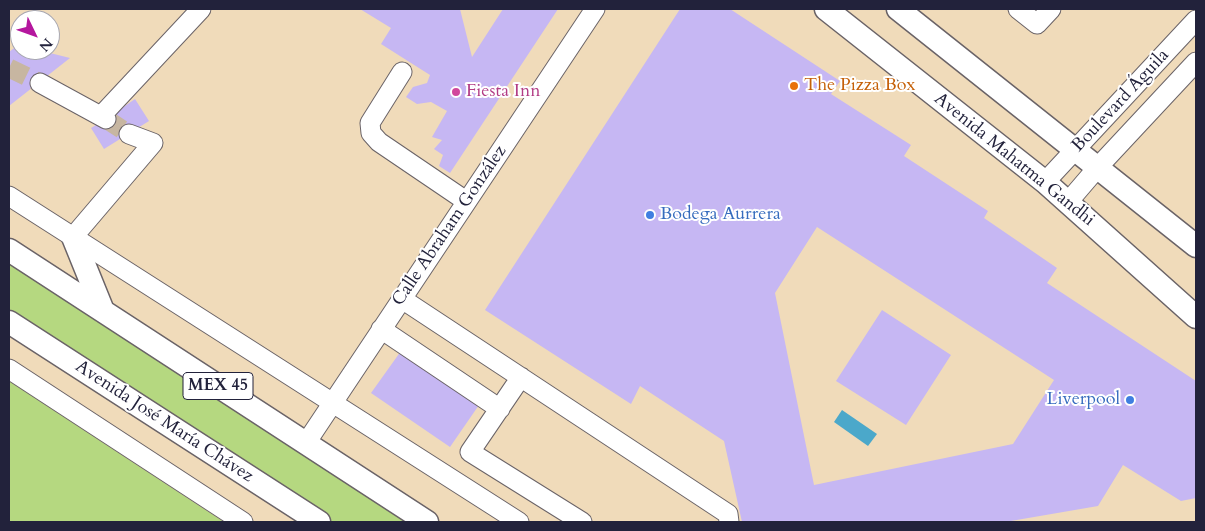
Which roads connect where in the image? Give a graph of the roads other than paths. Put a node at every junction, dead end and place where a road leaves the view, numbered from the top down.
1 (201, 9) edge
2 (595, 9) edge
3 (826, 9) edge
4 (898, 9) edge
5 (1018, 9) edge
6 (1051, 9) edge
7 (1196, 20) edge
8 (1196, 62) edge
9 (402, 72) dead end
10 (40, 83) tunnel mouth
11 (130, 134) tunnel mouth
12 (1076, 149) junction
13 (1098, 167) junction
14 (1046, 182) junction
15 (9, 196) edge
16 (466, 202) junction
17 (1068, 202) junction
18 (73, 237) junction
19 (1196, 246) edge
20 (9, 250) edge
21 (402, 298) junction
22 (103, 311) junction
23 (1196, 317) edge
24 (9, 322) edge
25 (381, 329) junction
26 (9, 369) edge
27 (521, 377) junction
28 (333, 402) junction
29 (500, 409) junction
30 (306, 443) junction
31 (470, 452) junction
32 (452, 478) junction
33 (244, 522) edge
34 (319, 522) edge
35 (427, 522) edge
36 (520, 522) edge
37 (582, 522) edge
38 (729, 522) edge

1 - 10 street
2 - 16 street, Calle Abraham González
3 - 14 main road, Avenida Mahatma Gandhi
4 - 12 main road
5 - 6 street
7 - 12 street, Boulevard Águila
8 - 13 street, Boulevard Águila
9 - 16 street
11 - 18 street
12 - 13 main road
12 - 14 street, Boulevard Águila
13 - 17 street, Boulevard Águila
13 - 19 main road
14 - 17 main road, Avenida Mahatma Gandhi
15 - 18 street
16 - 21 street, Calle Abraham González
17 - 23 main road, Avenida Mahatma Gandhi
18 - 22 main road
18 - 28 street
20 - 22 main road, MEX 45
21 - 25 street, Calle Abraham González
21 - 27 street
22 - 30 main road, MEX 45
24 - 34 main road, Avenida José María Chávez
25 - 28 street, Calle Abraham González
25 - 29 street
26 - 33 street
27 - 29 street
27 - 38 street
28 - 30 street, Calle Abraham González
28 - 32 street
29 - 31 street
30 - 35 main road, MEX 45
31 - 32 street
31 - 37 street
32 - 36 street

